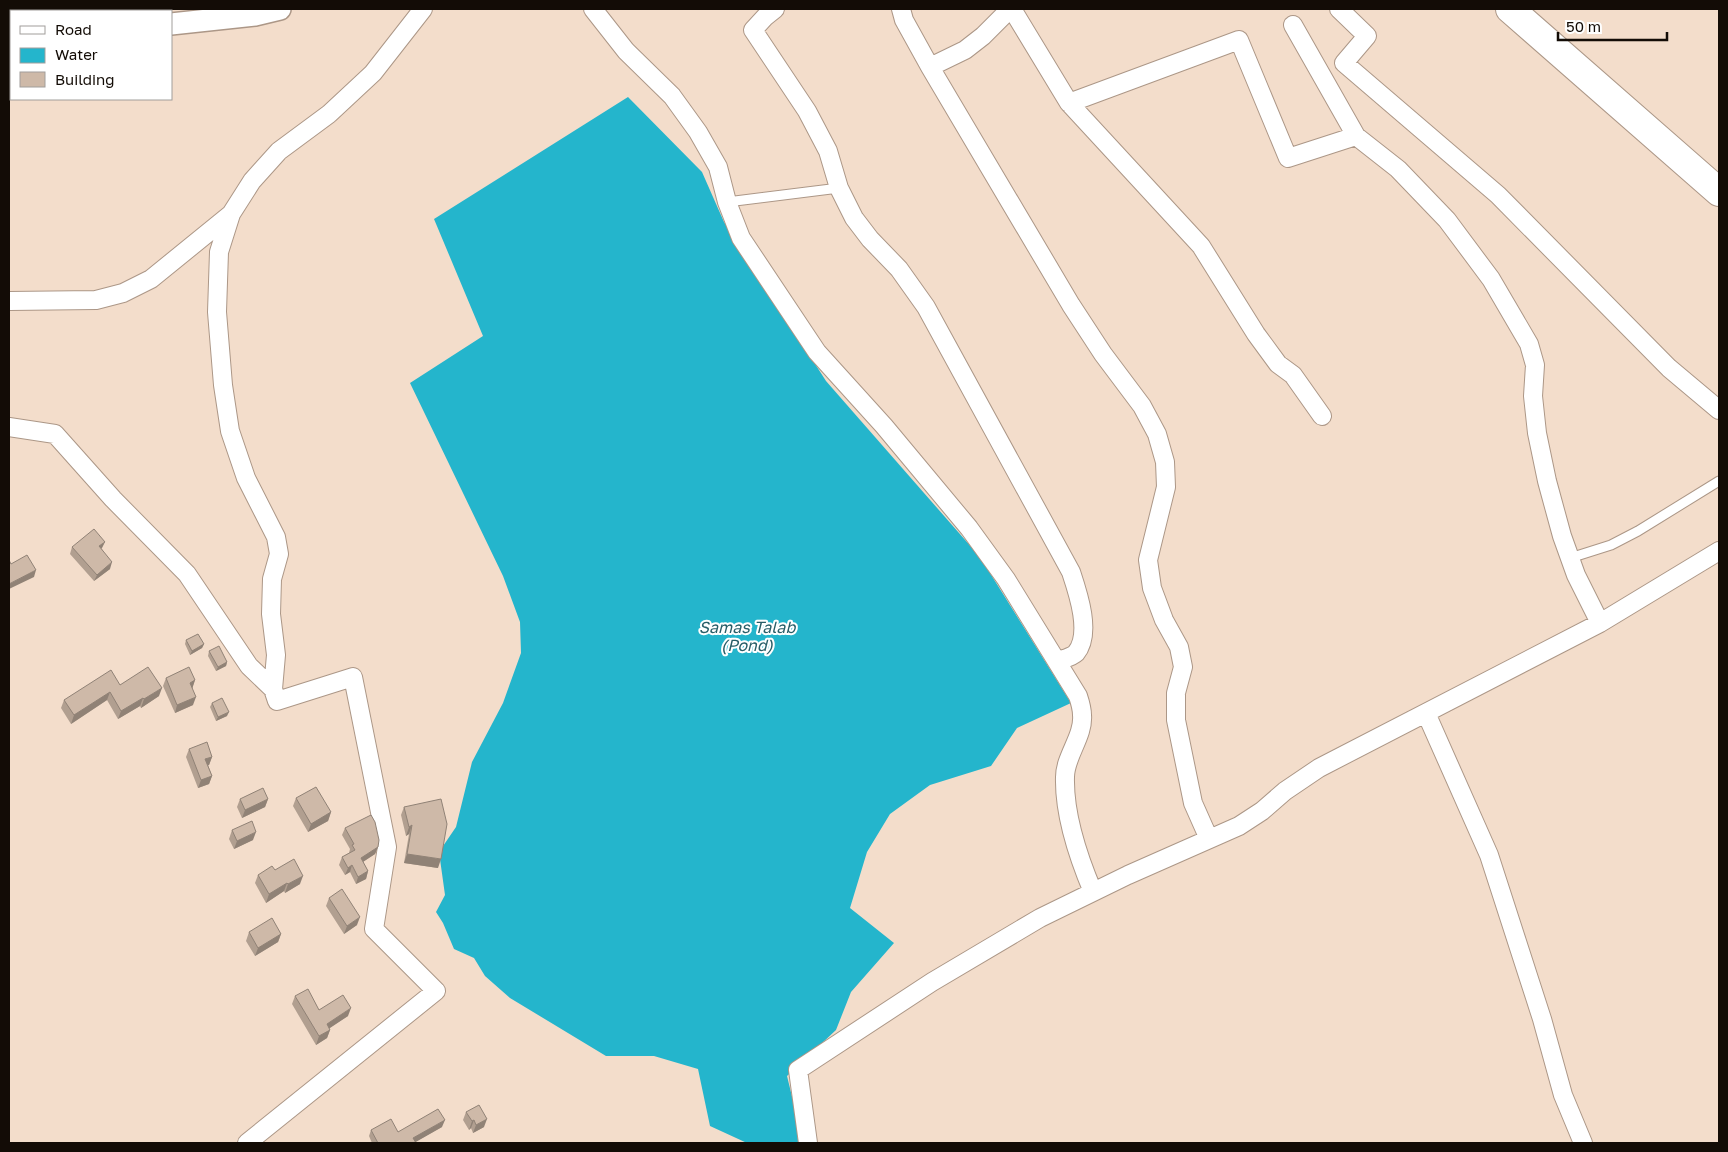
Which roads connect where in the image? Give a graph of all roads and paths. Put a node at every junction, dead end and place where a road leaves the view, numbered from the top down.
1 (280, 9) edge
2 (422, 9) edge
3 (593, 9) edge
4 (901, 9) edge
5 (1011, 9) edge
6 (1339, 9) edge
7 (1510, 9) edge
8 (767, 11) edge
9 (172, 24) edge
10 (1293, 25) dead end
11 (930, 67) junction
12 (1069, 103) junction
13 (1356, 136) junction
14 (839, 188) junction
15 (1719, 192) edge
16 (727, 202) junction
17 (231, 214) junction
18 (9, 301) edge
19 (1719, 410) edge
20 (1322, 416) dead end
21 (9, 427) edge
22 (1719, 480) edge
23 (1719, 552) edge
24 (1570, 558) junction
25 (1600, 623) junction
26 (1058, 661) junction
27 (273, 689) junction
28 (1426, 713) junction
29 (1209, 840) junction
30 (1093, 892) junction
31 (247, 1143) edge
32 (808, 1143) edge
33 (1583, 1143) edge

1 - 9 street
2 - 17 street
3 - 16 street
4 - 11 street
5 - 11 street
5 - 12 street
6 - 19 street
7 - 15 main road
8 - 14 street
10 - 13 street
11 - 29 street
12 - 13 street
12 - 20 street
13 - 24 street
14 - 16 lane
14 - 26 street
16 - 26 street
17 - 18 street
17 - 27 street
21 - 27 street
22 - 24 lane
23 - 25 street
24 - 25 street
25 - 28 street
26 - 30 street
27 - 31 street
28 - 29 street
28 - 33 street
29 - 30 street
30 - 32 street

